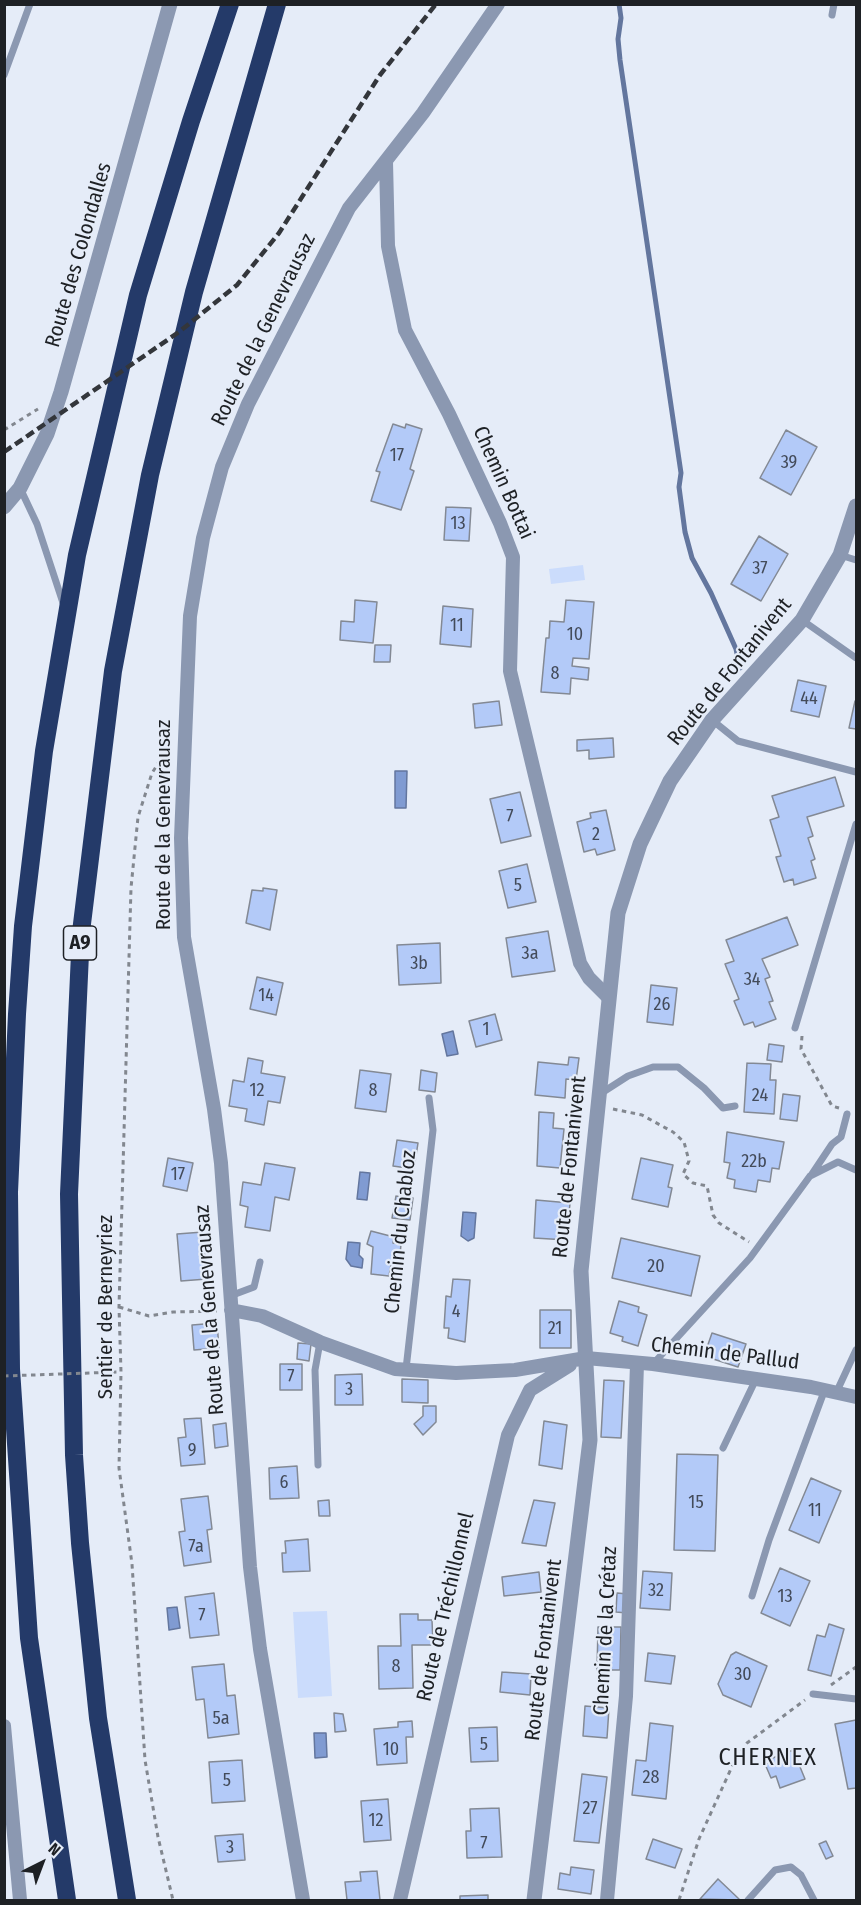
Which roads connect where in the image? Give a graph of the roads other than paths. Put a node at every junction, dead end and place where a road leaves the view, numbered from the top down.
1 (30, 4) edge
2 (170, 4) edge
3 (230, 4) edge
4 (277, 4) edge
5 (498, 4) edge
6 (834, 4) edge
7 (832, 15) dead end
8 (4, 75) edge
9 (386, 162) junction
10 (20, 488) junction
11 (856, 506) edge
12 (4, 507) edge
13 (840, 555) junction
14 (856, 560) edge
15 (67, 613) junction
16 (802, 620) junction
17 (856, 658) edge
18 (712, 720) junction
19 (856, 772) edge
20 (856, 824) edge
21 (608, 997) junction
22 (795, 1028) road end
23 (429, 1098) dead end
24 (597, 1101) junction
25 (735, 1106) dead end
26 (847, 1114) road end
27 (856, 1170) edge
28 (810, 1176) junction
29 (260, 1262) dead end
30 (230, 1303) junction
31 (320, 1342) junction
32 (856, 1350) edge
33 (586, 1358) junction
34 (637, 1364) junction
35 (653, 1364) junction
36 (406, 1369) junction
37 (756, 1379) junction
38 (831, 1390) junction
39 (856, 1397) edge
40 (723, 1448) dead end
41 (318, 1466) dead end
42 (752, 1596) dead end
43 (813, 1694) road end
44 (856, 1699) edge
45 (4, 1726) edge
46 (20, 1900) edge
47 (67, 1900) edge
48 (126, 1900) edge
49 (303, 1900) edge
50 (400, 1900) edge
51 (534, 1900) edge
52 (607, 1900) edge
53 (748, 1900) edge
54 (814, 1900) edge

1 - 8 lane
2 - 10 street, Route des Colondalles
3 - 15 highway
4 - 48 highway, A9
5 - 9 street, Route de la Genevrausaz
6 - 7 lane
9 - 21 street, Chemin Bottai
9 - 30 street, Route de la Genevrausaz
10 - 12 street, Route des Colondalles
10 - 15 lane
11 - 13 street, Route de Fontanivent
13 - 14 lane
13 - 16 street, Route de Fontanivent
15 - 47 highway
16 - 17 lane
16 - 18 street, Route de Fontanivent
18 - 19 lane
18 - 21 street, Route de Fontanivent
20 - 22 lane
21 - 24 street, Route de Fontanivent
23 - 36 lane, Chemin du Chabloz
24 - 25 lane
24 - 33 street, Route de Fontanivent
26 - 28 lane
27 - 28 lane
28 - 35 lane
29 - 30 lane
30 - 31 street
30 - 49 street, Route de la Genevrausaz
31 - 36 street
31 - 41 lane
32 - 38 lane
33 - 34 street, Chemin de Pallud
33 - 36 street
33 - 50 street, Route de Tréchillonnel
33 - 51 street, Route de Fontanivent
34 - 35 street, Chemin de Pallud
34 - 52 street, Chemin de la Crétaz
35 - 37 street, Chemin de Pallud
37 - 38 street, Chemin de Pallud
37 - 40 lane
38 - 39 street, Chemin de Pallud
38 - 42 lane
43 - 44 lane
45 - 46 street
53 - 54 lane

